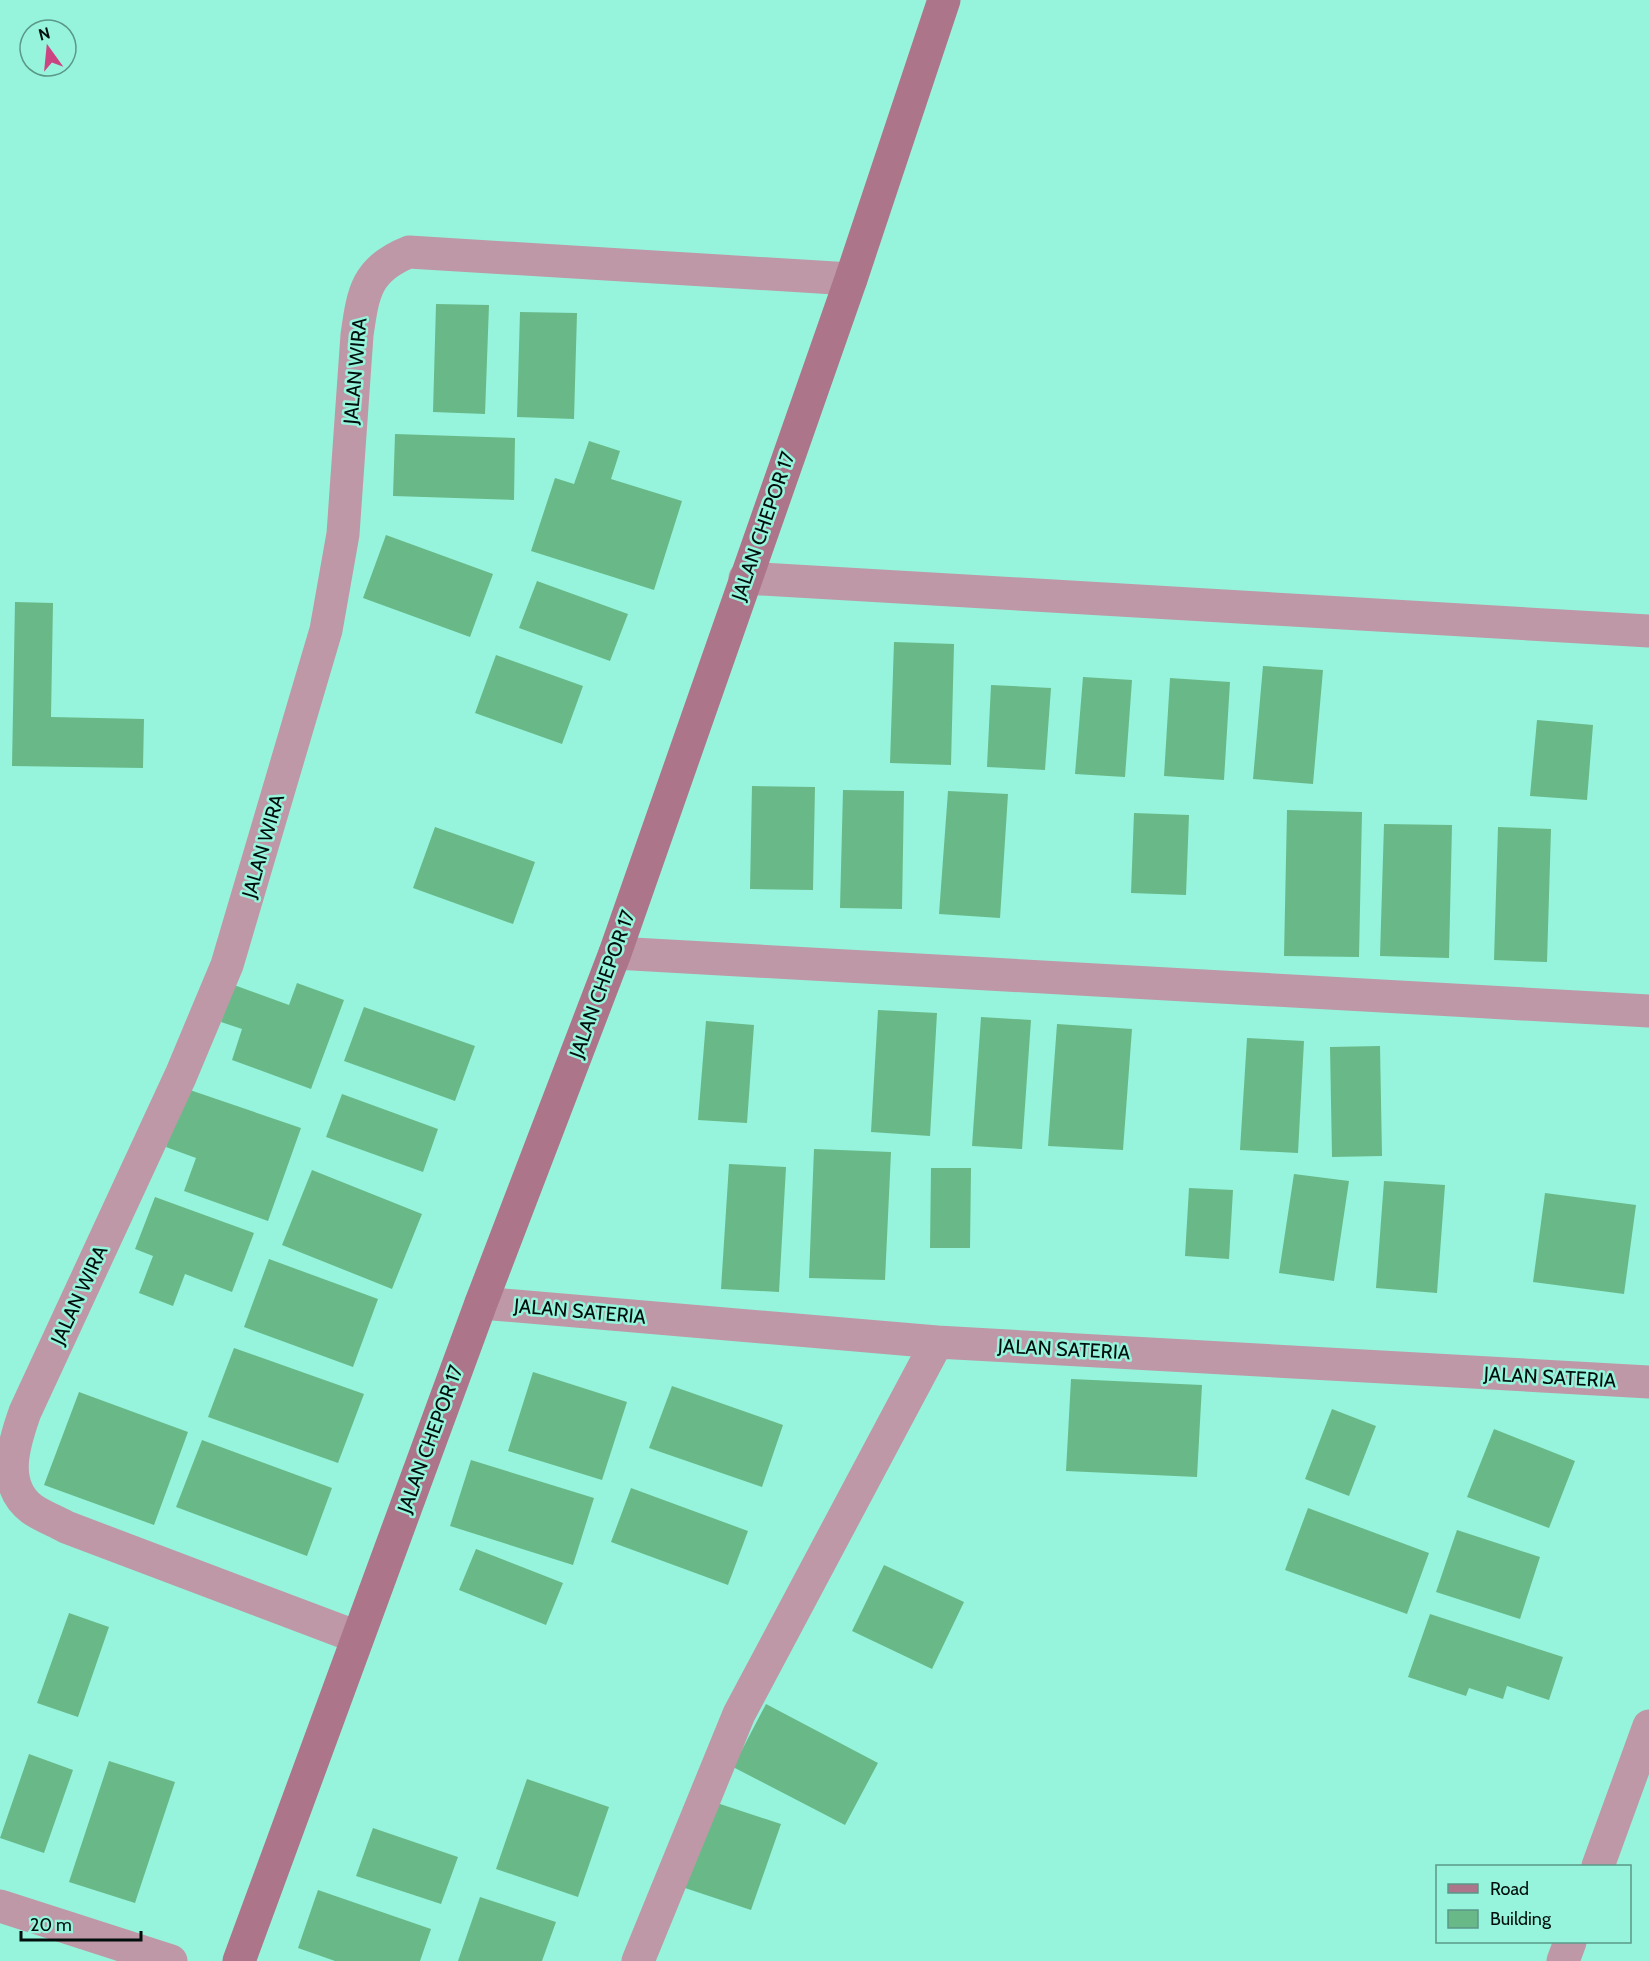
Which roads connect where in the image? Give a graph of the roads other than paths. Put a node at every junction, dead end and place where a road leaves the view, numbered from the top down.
1 (944, 0) edge
2 (851, 279) junction
3 (745, 578) junction
4 (1649, 631) edge
5 (615, 953) junction
6 (1649, 1011) edge
7 (481, 1303) junction
8 (937, 1342) junction
9 (1649, 1382) edge
10 (357, 1637) junction
11 (1649, 1726) edge
12 (1598, 1865) edge
13 (0, 1906) edge
14 (1569, 1943) edge
15 (171, 1961) edge
16 (239, 1961) edge
17 (638, 1961) edge
18 (1563, 1961) edge

1 - 2 street, JALAN CHEPOR 17
2 - 3 street, JALAN CHEPOR 17
2 - 10 street, JALAN WIRA
3 - 4 street
3 - 5 street, JALAN CHEPOR 17
5 - 6 street
5 - 7 street, JALAN CHEPOR 17
7 - 8 street, JALAN SATERIA
7 - 10 street, JALAN CHEPOR 17
8 - 9 street, JALAN SATERIA
8 - 17 street
10 - 16 street, JALAN CHEPOR 17
11 - 12 street
13 - 15 street
14 - 18 street

